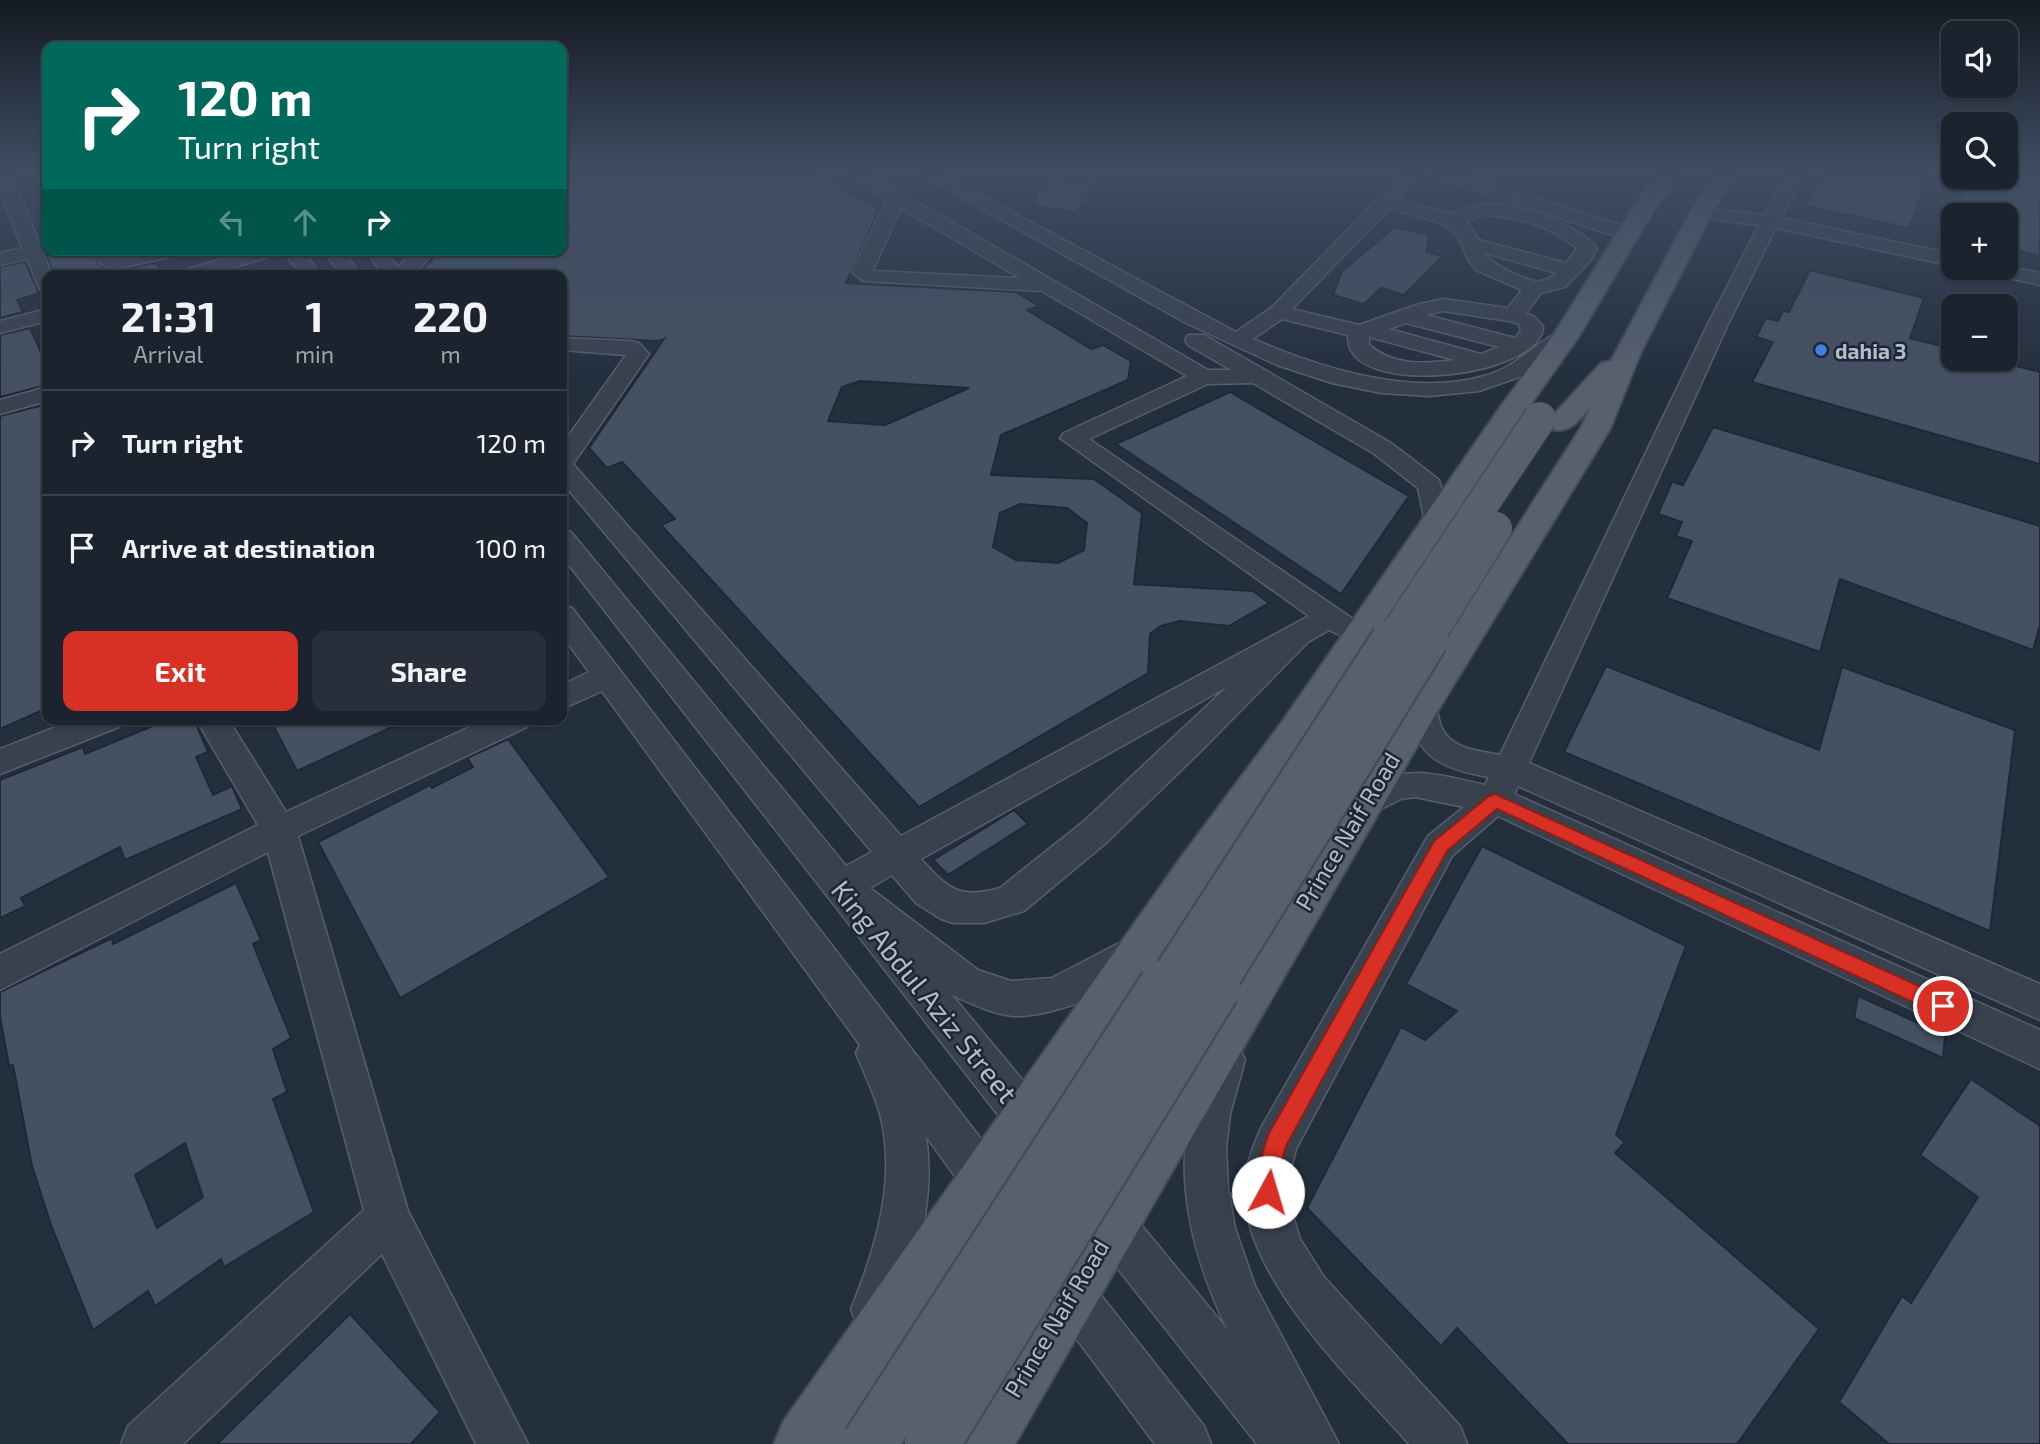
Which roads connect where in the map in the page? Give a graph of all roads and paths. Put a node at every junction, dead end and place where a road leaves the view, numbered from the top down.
1 (28, 240) edge
2 (873, 240) edge
3 (981, 240) edge
4 (1007, 240) edge
5 (1022, 240) edge
6 (1348, 240) edge
7 (1471, 240) edge
8 (1580, 240) edge
9 (1625, 240) edge
10 (1687, 240) edge
11 (1759, 240) edge
12 (1860, 240) edge
13 (1474, 244) junction
14 (32, 252) junction
15 (106, 256) edge
16 (149, 256) edge
17 (255, 256) edge
18 (297, 256) edge
19 (337, 256) edge
20 (379, 256) edge
21 (421, 256) edge
22 (1941, 257) edge
23 (0, 259) edge
24 (1577, 264) junction
25 (205, 270) edge
26 (307, 270) edge
27 (347, 270) edge
28 (390, 270) edge
29 (406, 270) edge
30 (2018, 274) edge
31 (42, 275) edge
32 (2040, 279) edge
33 (1048, 286) junction
34 (1534, 288) junction
35 (1278, 312) junction
36 (1513, 315) junction
37 (42, 316) edge
38 (1407, 317) junction
39 (0, 327) edge
40 (1364, 331) junction
41 (1566, 336) junction
42 (1238, 340) junction
43 (567, 344) edge
44 (1518, 346) junction
45 (1628, 352) junction
46 (1313, 370) junction
47 (1256, 376) junction
48 (1204, 377) junction
49 (1284, 392) junction
50 (42, 395) edge
51 (0, 407) edge
52 (1550, 421) junction
53 (567, 457) edge
54 (567, 470) edge
55 (1438, 522) junction
56 (567, 544) edge
57 (567, 622) edge
58 (1345, 627) junction
59 (1296, 636) junction
60 (607, 676) junction
61 (567, 696) edge
62 (1421, 707) junction
63 (93, 725) edge
64 (216, 725) edge
65 (503, 725) edge
66 (0, 762) edge
67 (1503, 785) junction
68 (1365, 804) junction
69 (279, 830) junction
70 (897, 856) junction
71 (1197, 869) junction
72 (841, 886) junction
73 (1297, 912) junction
74 (1145, 948) junction
75 (0, 972) edge
76 (2040, 1002) edge
77 (1239, 1014) junction
78 (862, 1016) junction
79 (2040, 1050) edge
80 (1027, 1118) junction
81 (985, 1181) junction
82 (388, 1218) junction
83 (1112, 1225) junction
84 (1070, 1293) junction
85 (815, 1429) edge
86 (146, 1444) edge
87 (503, 1444) edge
88 (869, 1444) edge
89 (932, 1444) edge
90 (981, 1444) edge
91 (1186, 1444) edge
92 (1289, 1444) edge
93 (1314, 1444) edge
94 (1442, 1444) edge

1 - 14 street
2 - 33 street
3 - 33 street
4 - 47 street
5 - 42 street
6 - 35 street
7 - 13 street
8 - 24 street
9 - 41 main road
10 - 45 main road, Prince Naif Road
11 - 67 street
12 - 22 street
13 - 24 street
13 - 34 street
14 - 23 street
14 - 31 street
15 - 16 street
17 - 25 street
18 - 26 street
19 - 27 street
20 - 28 street
21 - 29 street
24 - 34 street
30 - 32 street
33 - 48 street
34 - 36 street
35 - 40 street
35 - 42 street
36 - 38 street
36 - 44 street
37 - 39 street
38 - 40 street
38 - 44 street
40 - 44 street
41 - 46 street
41 - 52 main road
41 - 55 main road
42 - 46 street
43 - 53 street
45 - 52 main road
45 - 62 main road, Prince Naif Road
46 - 49 street
47 - 48 street
47 - 49 street
48 - 58 street
49 - 55 street
50 - 51 street
52 - 88 main road, bridge
52 - 89 main road, bridge
54 - 70 street
55 - 58 main road
56 - 72 street, King Abdul Aziz Street
57 - 60 street
58 - 59 street
58 - 71 main road
59 - 70 street
59 - 70 street
60 - 61 street
60 - 78 street
62 - 67 street
62 - 68 main road, Prince Naif Road
63 - 66 street
64 - 69 street
65 - 69 street
67 - 68 street
67 - 76 street
67 - 79 street
67 - 94 street
68 - 73 main road, Prince Naif Road
69 - 75 street
69 - 82 street
70 - 72 street
71 - 73 main road
71 - 74 main road
72 - 74 street
72 - 80 street, King Abdul Aziz Street
73 - 77 main road, Prince Naif Road
74 - 80 main road
77 - 83 main road, Prince Naif Road
77 - 93 street
78 - 81 street
78 - 85 street
80 - 81 main road
80 - 83 street, King Abdul Aziz Street
81 - 84 street
81 - 85 main road
82 - 86 street
82 - 87 street
83 - 84 main road, Prince Naif Road
83 - 92 street, King Abdul Aziz Street
84 - 90 main road, Prince Naif Road
84 - 91 street

